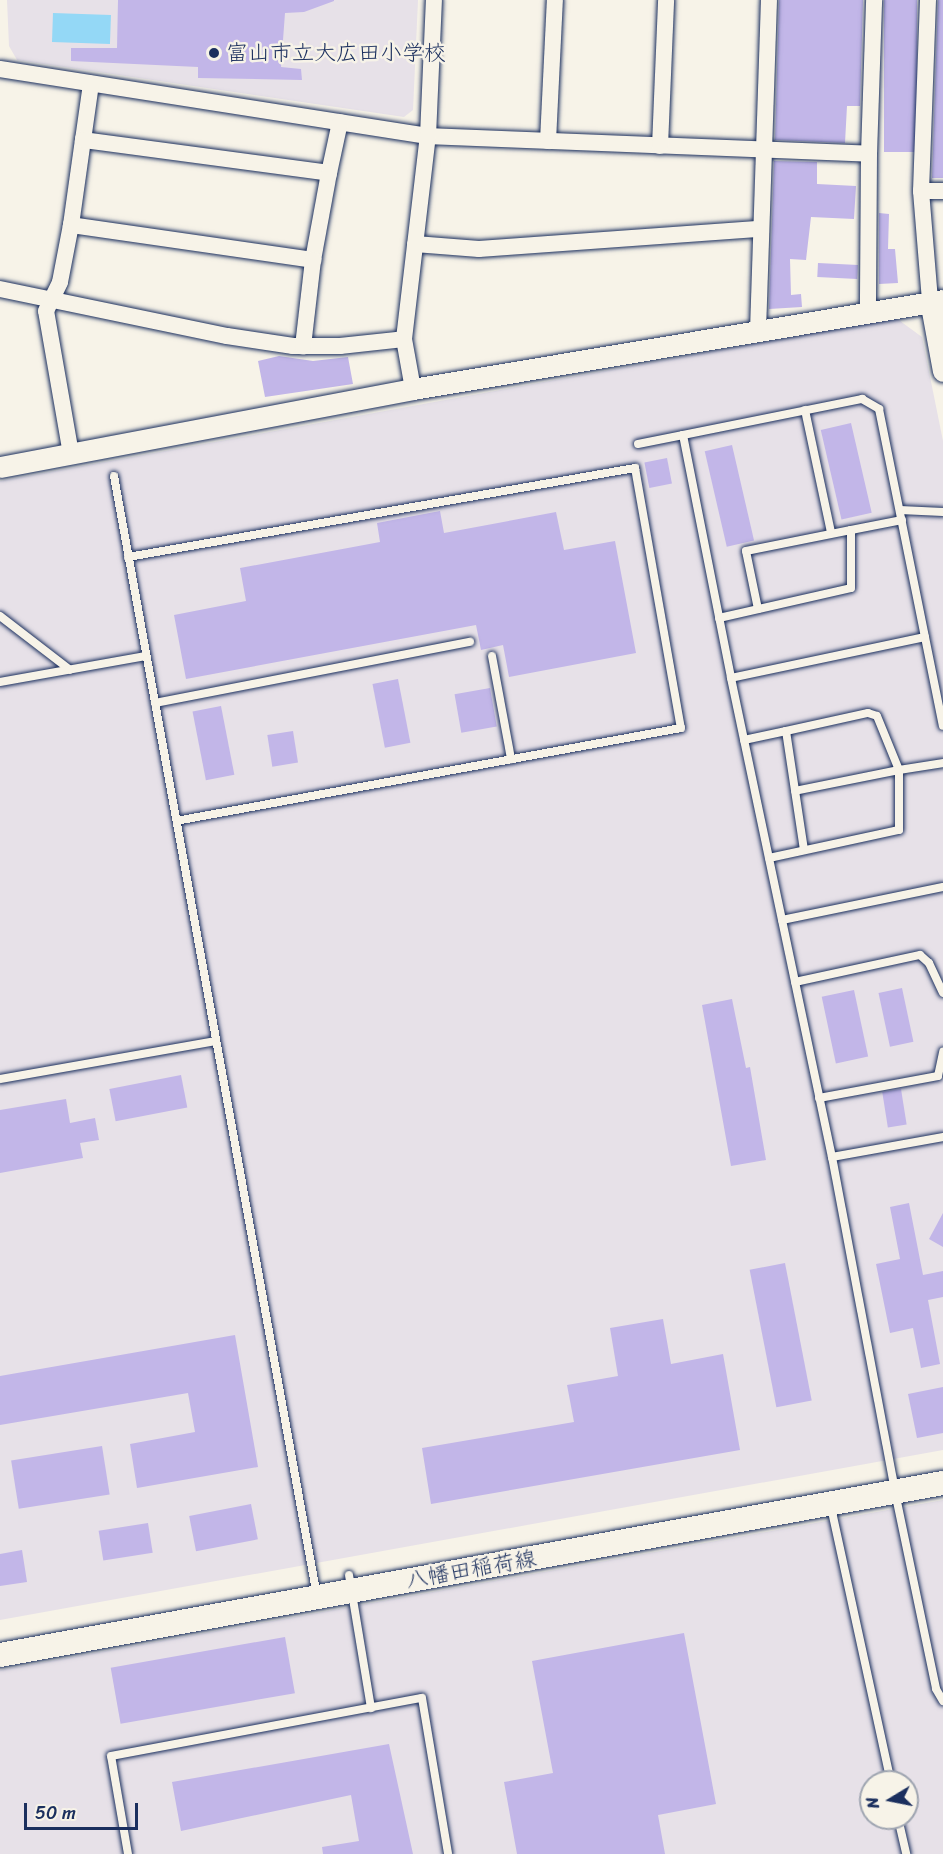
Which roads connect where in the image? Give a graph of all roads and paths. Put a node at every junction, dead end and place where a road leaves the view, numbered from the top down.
1 (434, 0) edge
2 (555, 0) edge
3 (666, 0) edge
4 (770, 0) edge
5 (874, 0) edge
6 (928, 0) edge
7 (0, 69) edge
8 (91, 84) junction
9 (339, 122) junction
10 (428, 136) junction
11 (83, 140) junction
12 (548, 141) junction
13 (660, 147) junction
14 (764, 151) junction
15 (869, 154) junction
16 (329, 173) junction
17 (921, 191) junction
18 (943, 191) edge
19 (71, 225) junction
20 (760, 229) junction
21 (415, 244) junction
22 (313, 260) junction
23 (0, 289) edge
24 (936, 300) edge
25 (52, 301) junction
26 (868, 311) junction
27 (758, 330) junction
28 (404, 339) junction
29 (303, 346) junction
30 (943, 371) edge
31 (413, 389) junction
32 (805, 410) junction
33 (683, 435) junction
34 (638, 444) dead end
35 (71, 454) junction
36 (0, 467) edge
37 (114, 476) dead end
38 (900, 510) junction
39 (943, 512) edge
40 (902, 520) junction
41 (851, 530) junction
42 (831, 532) junction
43 (128, 557) junction
44 (758, 609) junction
45 (0, 616) edge
46 (719, 618) junction
47 (925, 637) junction
48 (470, 642) dead end
49 (146, 656) junction
50 (492, 656) dead end
51 (70, 669) junction
52 (731, 678) junction
53 (0, 682) edge
54 (155, 703) junction
55 (943, 726) edge
56 (786, 731) junction
57 (744, 740) junction
58 (511, 759) junction
59 (943, 763) edge
60 (899, 770) junction
61 (795, 791) junction
62 (177, 821) junction
63 (804, 850) junction
64 (769, 858) junction
65 (943, 887) edge
66 (782, 920) junction
67 (795, 982) junction
68 (943, 993) edge
69 (215, 1041) junction
70 (943, 1052) edge
71 (0, 1079) edge
72 (819, 1098) junction
73 (943, 1137) edge
74 (832, 1157) junction
75 (943, 1468) edge
76 (943, 1484) edge
77 (894, 1485) junction
78 (831, 1504) junction
79 (350, 1583) junction
80 (316, 1590) junction
81 (0, 1639) edge
82 (0, 1655) edge
83 (943, 1701) edge
84 (371, 1708) junction
85 (888, 1770) edge
86 (901, 1830) edge
87 (128, 1854) edge
88 (448, 1854) edge
89 (906, 1854) edge

1 - 10 street
2 - 12 street
3 - 13 street
4 - 14 street
5 - 15 street
6 - 17 street
7 - 8 street
8 - 9 street
8 - 11 street
9 - 10 street
9 - 16 street
10 - 12 street
10 - 21 street
11 - 16 street
11 - 19 street
12 - 13 street
13 - 14 street
14 - 15 street
14 - 20 street
15 - 26 street
16 - 22 street
17 - 18 street
17 - 24 street
19 - 22 street
19 - 25 street
20 - 21 street
20 - 27 street
21 - 28 street
22 - 29 street
23 - 25 street
24 - 26 street
24 - 30 street
25 - 29 street
25 - 35 street
26 - 27 street
27 - 31 street
28 - 29 street
28 - 31 street
31 - 35 street
32 - 33 lane
32 - 38 lane
32 - 42 lane
33 - 34 lane
33 - 46 lane
35 - 36 street
37 - 43 lane
38 - 39 lane
38 - 40 lane
40 - 41 lane
40 - 47 lane
41 - 42 lane
41 - 44 lane
42 - 44 lane
43 - 49 lane
43 - 58 lane
44 - 46 lane
45 - 51 lane
46 - 52 lane
47 - 52 lane
47 - 55 lane
48 - 54 lane
49 - 51 lane
49 - 54 lane
50 - 58 lane
51 - 53 lane
52 - 57 lane
54 - 62 lane
56 - 57 lane
56 - 60 lane
56 - 61 lane
57 - 64 lane
58 - 62 lane
59 - 60 lane
60 - 61 lane
60 - 63 lane
61 - 63 lane
62 - 69 lane
63 - 64 lane
64 - 66 lane
65 - 66 lane
66 - 67 lane
67 - 68 lane
67 - 72 lane
69 - 71 lane
69 - 80 lane
70 - 72 lane
72 - 74 lane
73 - 74 lane
74 - 77 lane
75 - 77 main road, 八幡田稲荷線
76 - 77 main road, 八幡田稲荷線
77 - 78 main road, 八幡田稲荷線
77 - 79 main road, 八幡田稲荷線
77 - 83 lane
78 - 79 main road, 八幡田稲荷線
78 - 85 lane
79 - 80 main road, 八幡田稲荷線
79 - 84 lane
80 - 81 main road, 八幡田稲荷線
80 - 82 main road, 八幡田稲荷線
84 - 87 lane
84 - 88 lane
86 - 89 lane

